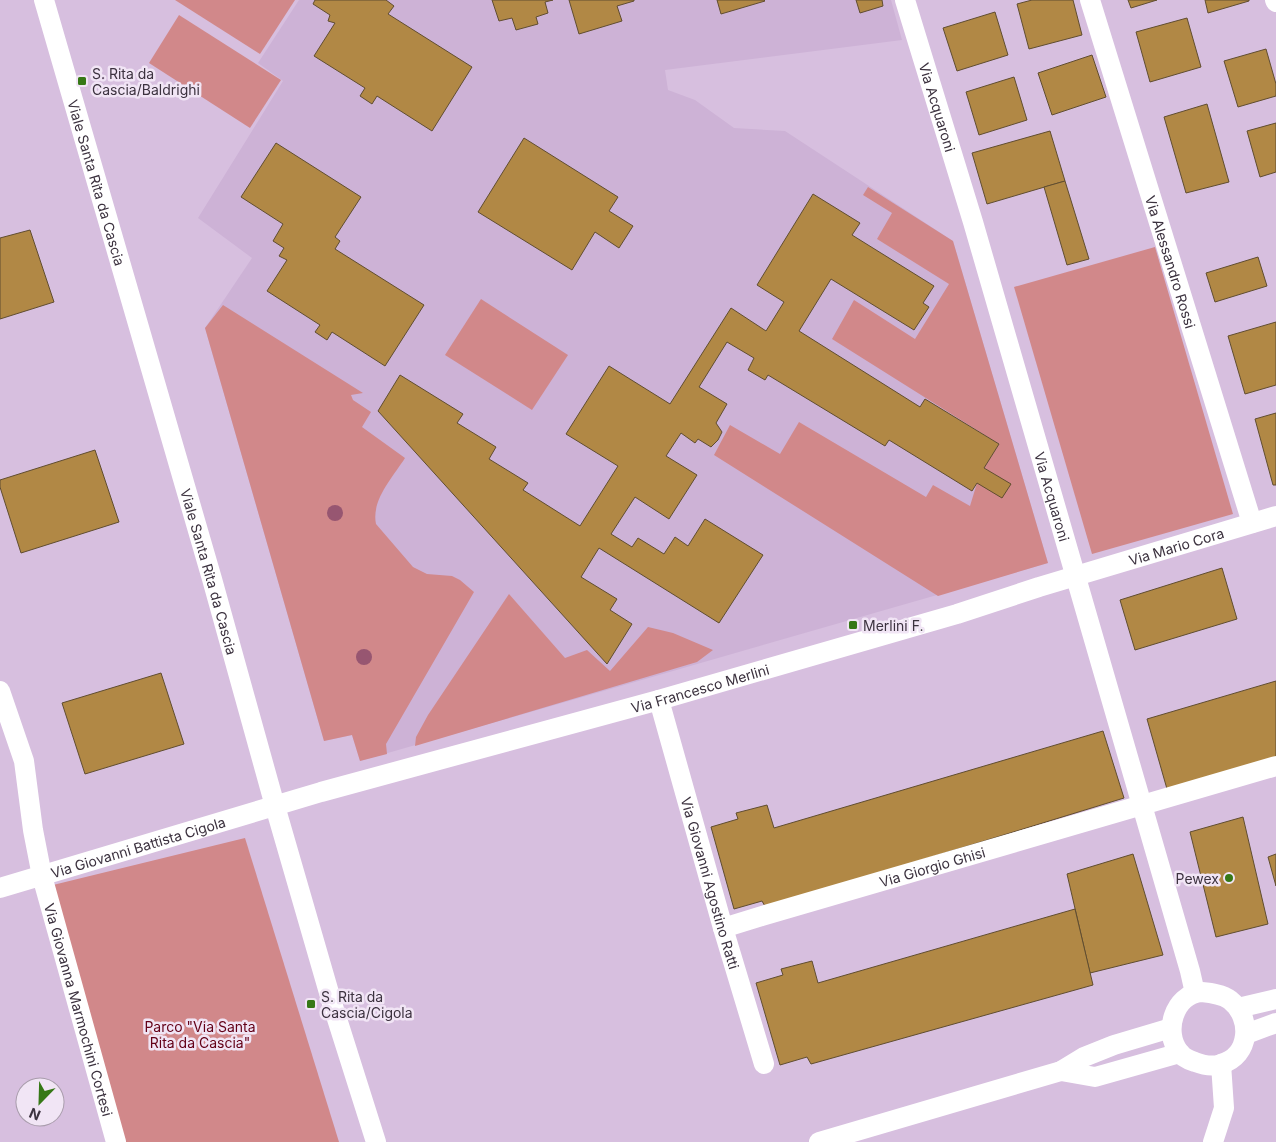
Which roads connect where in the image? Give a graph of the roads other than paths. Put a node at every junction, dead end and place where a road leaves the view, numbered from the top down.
1 (44, 0) edge
2 (906, 0) edge
3 (1090, 0) edge
4 (1276, 516) edge
5 (1252, 522) junction
6 (1075, 576) junction
7 (0, 691) edge
8 (659, 700) junction
9 (1276, 766) edge
10 (275, 806) junction
11 (1141, 806) junction
12 (42, 876) junction
13 (0, 888) edge
14 (723, 928) junction
15 (1195, 993) junction
16 (1276, 999) edge
17 (1238, 1008) junction
18 (1276, 1023) edge
19 (1171, 1028) junction
20 (1246, 1034) junction
21 (1180, 1053) junction
22 (764, 1064) dead end
23 (1220, 1064) junction
24 (1061, 1071) junction
25 (116, 1142) edge
26 (376, 1142) edge
27 (819, 1142) edge
28 (1213, 1142) edge

1 - 10 street, Viale Santa Rita da Cascia
2 - 6 street, Via Acquaroni
3 - 5 street, Via Alessandro Rossi
4 - 5 street, Via Mario Cora
5 - 6 street, Via Mario Cora
6 - 8 street, Via Francesco Merlini
6 - 11 street, Via Acquaroni
7 - 12 street, Via Giovanna Marmochini Cortesi
8 - 10 street, Via Francesco Merlini
8 - 14 street, Via Giovanni Agostino Ratti
9 - 11 street, Via Giorgio Ghisi
10 - 12 street, Via Giovanni Battista Cigola
10 - 26 street, Viale Santa Rita da Cascia
11 - 14 street, Via Giorgio Ghisi
11 - 15 street, Via Acquaroni
12 - 13 street, Via Giovanni Battista Cigola
12 - 25 street, Via Giovanna Marmochini Cortesi
14 - 22 street, Via Giovanni Agostino Ratti
15 - 17 street
15 - 19 street
16 - 17 street
17 - 20 street
18 - 20 street
19 - 21 street
19 - 24 street
20 - 23 street
21 - 23 street
21 - 24 street
23 - 28 street
24 - 27 street

